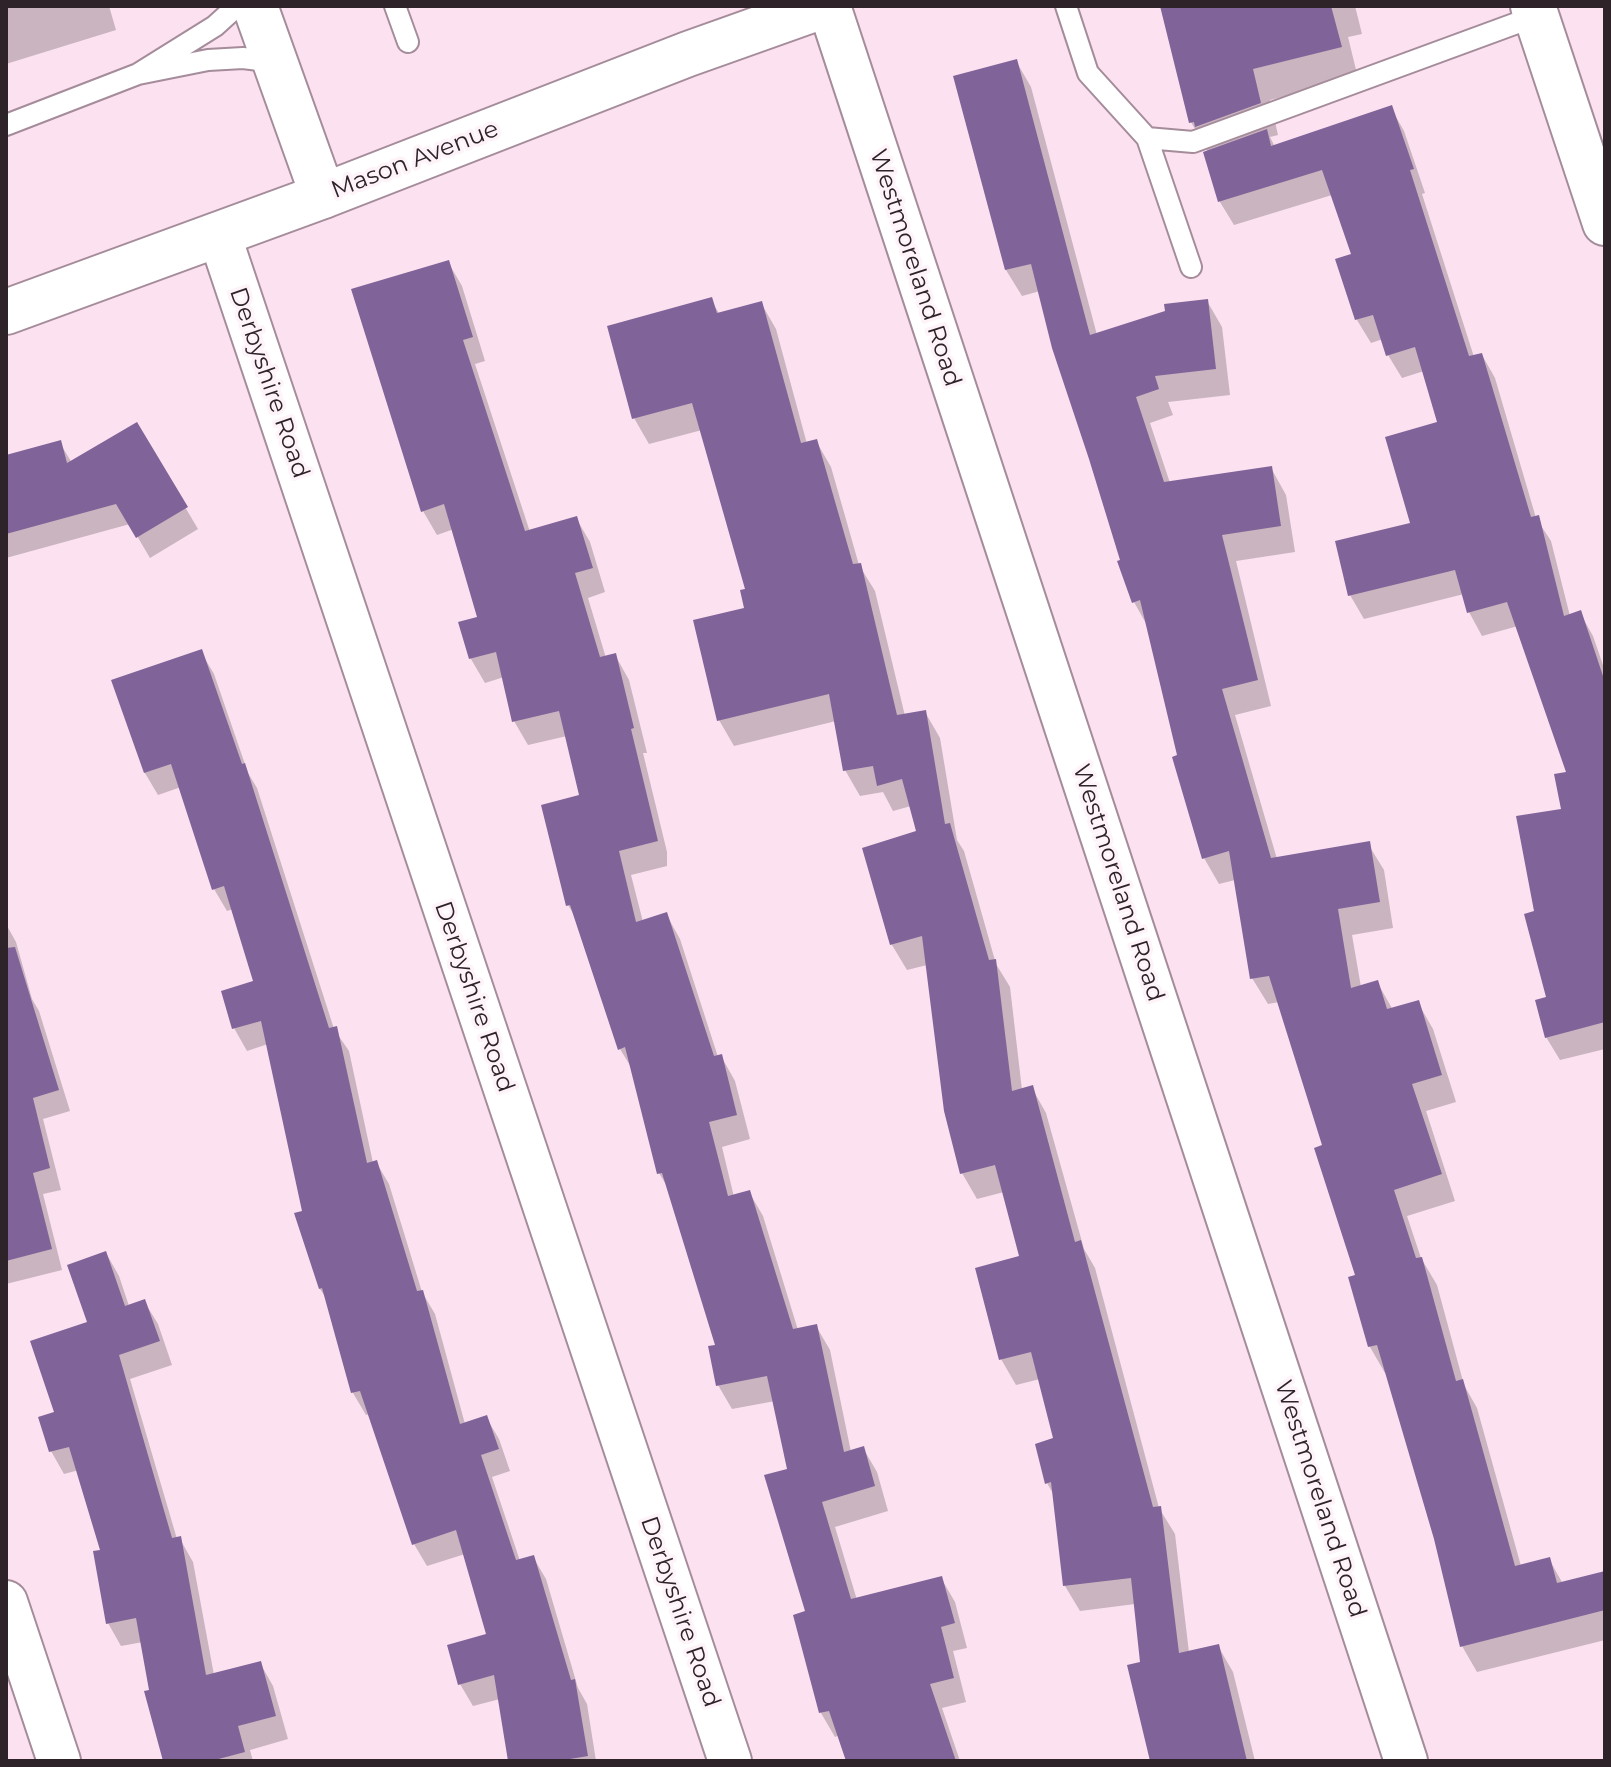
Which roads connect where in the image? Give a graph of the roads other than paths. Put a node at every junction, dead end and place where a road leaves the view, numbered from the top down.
1 (237, 6) edge
2 (256, 6) edge
3 (395, 6) edge
4 (823, 6) edge
5 (829, 6) edge
6 (1066, 6) edge
7 (1535, 11) edge
8 (408, 42) dead end
9 (275, 62) junction
10 (138, 74) junction
11 (6, 125) edge
12 (1147, 138) junction
13 (323, 196) junction
14 (1605, 223) edge
15 (219, 234) junction
16 (1191, 267) dead end
17 (6, 312) edge
18 (6, 1602) edge
19 (59, 1761) edge
20 (730, 1761) edge
21 (1406, 1761) edge

1 - 10 lane
2 - 9 main road
3 - 8 lane
4 - 13 main road, Mason Avenue
5 - 21 street, Westmoreland Road
6 - 12 lane
7 - 12 lane
7 - 14 main road
9 - 10 lane
9 - 13 main road
10 - 11 lane
12 - 16 lane
13 - 15 main road, Mason Avenue
15 - 17 main road, Mason Avenue
15 - 20 street, Derbyshire Road
18 - 19 street

